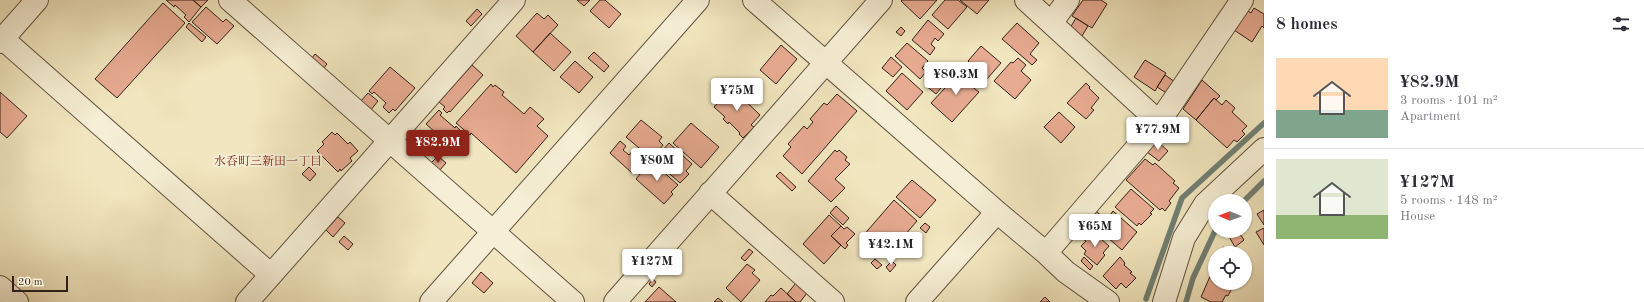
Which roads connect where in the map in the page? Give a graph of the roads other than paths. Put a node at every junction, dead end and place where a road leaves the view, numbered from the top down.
1 (37, 0) edge
2 (230, 0) edge
3 (698, 0) edge
4 (754, 0) edge
5 (881, 0) edge
6 (1026, 0) edge
7 (1068, 0) edge
8 (1242, 0) edge
9 (503, 4) edge
10 (1052, 22) junction
11 (1, 40) edge
12 (826, 61) junction
13 (1159, 122) junction
14 (390, 141) junction
15 (1264, 148) edge
16 (710, 193) junction
17 (997, 212) junction
18 (493, 232) junction
19 (1046, 253) junction
20 (271, 275) junction
21 (0, 287) edge
22 (17, 302) edge
23 (247, 302) edge
24 (431, 302) edge
25 (573, 302) edge
26 (615, 302) edge
27 (833, 302) edge
28 (917, 302) edge
29 (1108, 302) edge
30 (1164, 302) edge

1 - 11 street
2 - 14 street
3 - 18 street
4 - 12 street
5 - 12 street
6 - 10 street
7 - 10 street
8 - 13 street
9 - 14 street
10 - 13 street
11 - 20 street
12 - 16 street
12 - 17 street
13 - 19 street
14 - 18 street
14 - 20 street
15 - 30 street
16 - 26 street
16 - 27 street
17 - 19 street
17 - 28 street
18 - 24 street
18 - 25 street
19 - 29 street
20 - 23 street
21 - 22 street

